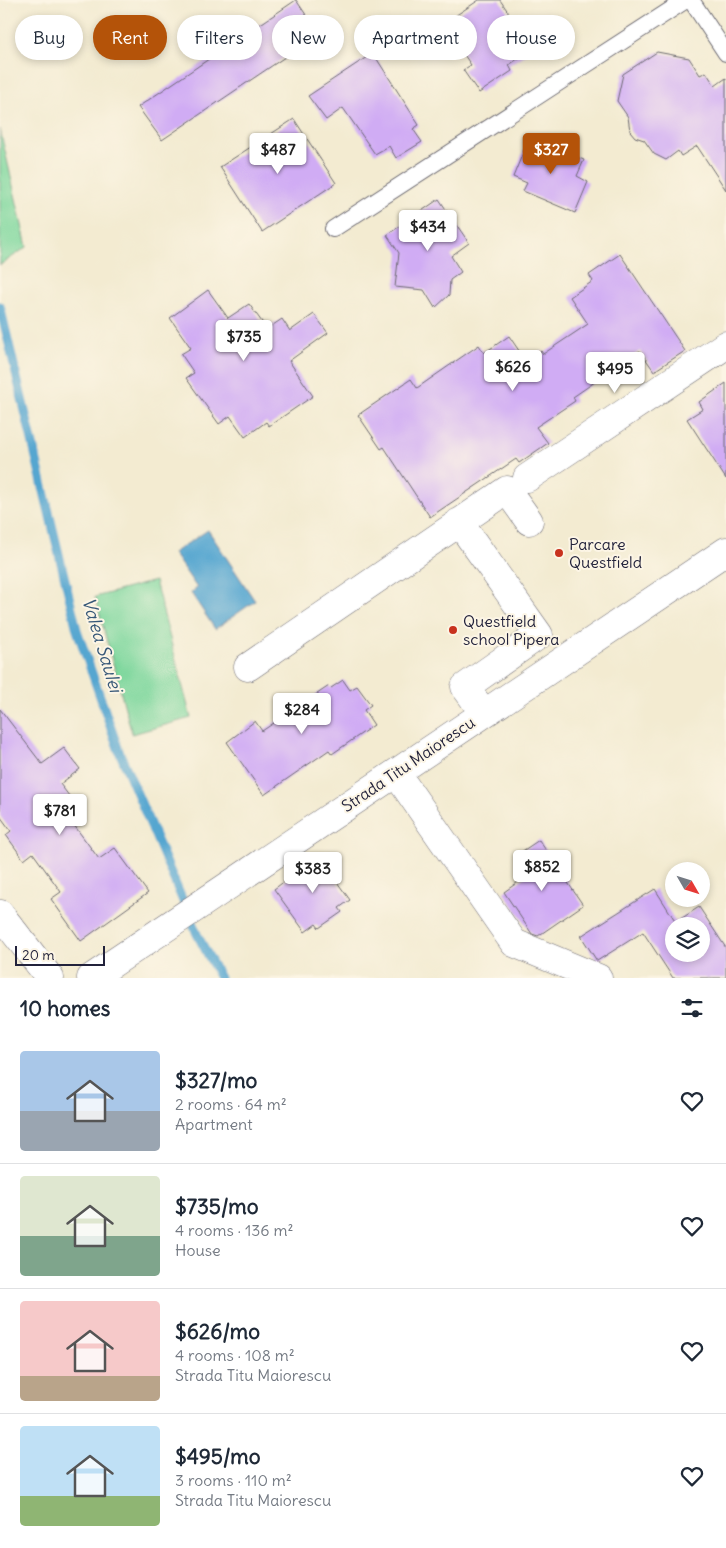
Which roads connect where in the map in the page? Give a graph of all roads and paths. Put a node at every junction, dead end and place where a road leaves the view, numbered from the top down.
1 (686, 0) edge
2 (691, 0) edge
3 (726, 52) edge
4 (333, 229) dead end
5 (726, 346) edge
6 (527, 478) dead end
7 (529, 521) dead end
8 (459, 522) junction
9 (726, 551) edge
10 (248, 667) dead end
11 (484, 713) junction
12 (396, 773) junction
13 (0, 914) edge
14 (50, 978) edge
15 (91, 978) edge
16 (598, 978) edge

1 - 4 lane
2 - 3 lane
5 - 6 street
7 - 8 street
8 - 10 street
8 - 11 street
9 - 11 street, Strada Titu Maiorescu
11 - 12 street, Strada Titu Maiorescu
12 - 15 street, Strada Titu Maiorescu
12 - 16 street
13 - 14 street

